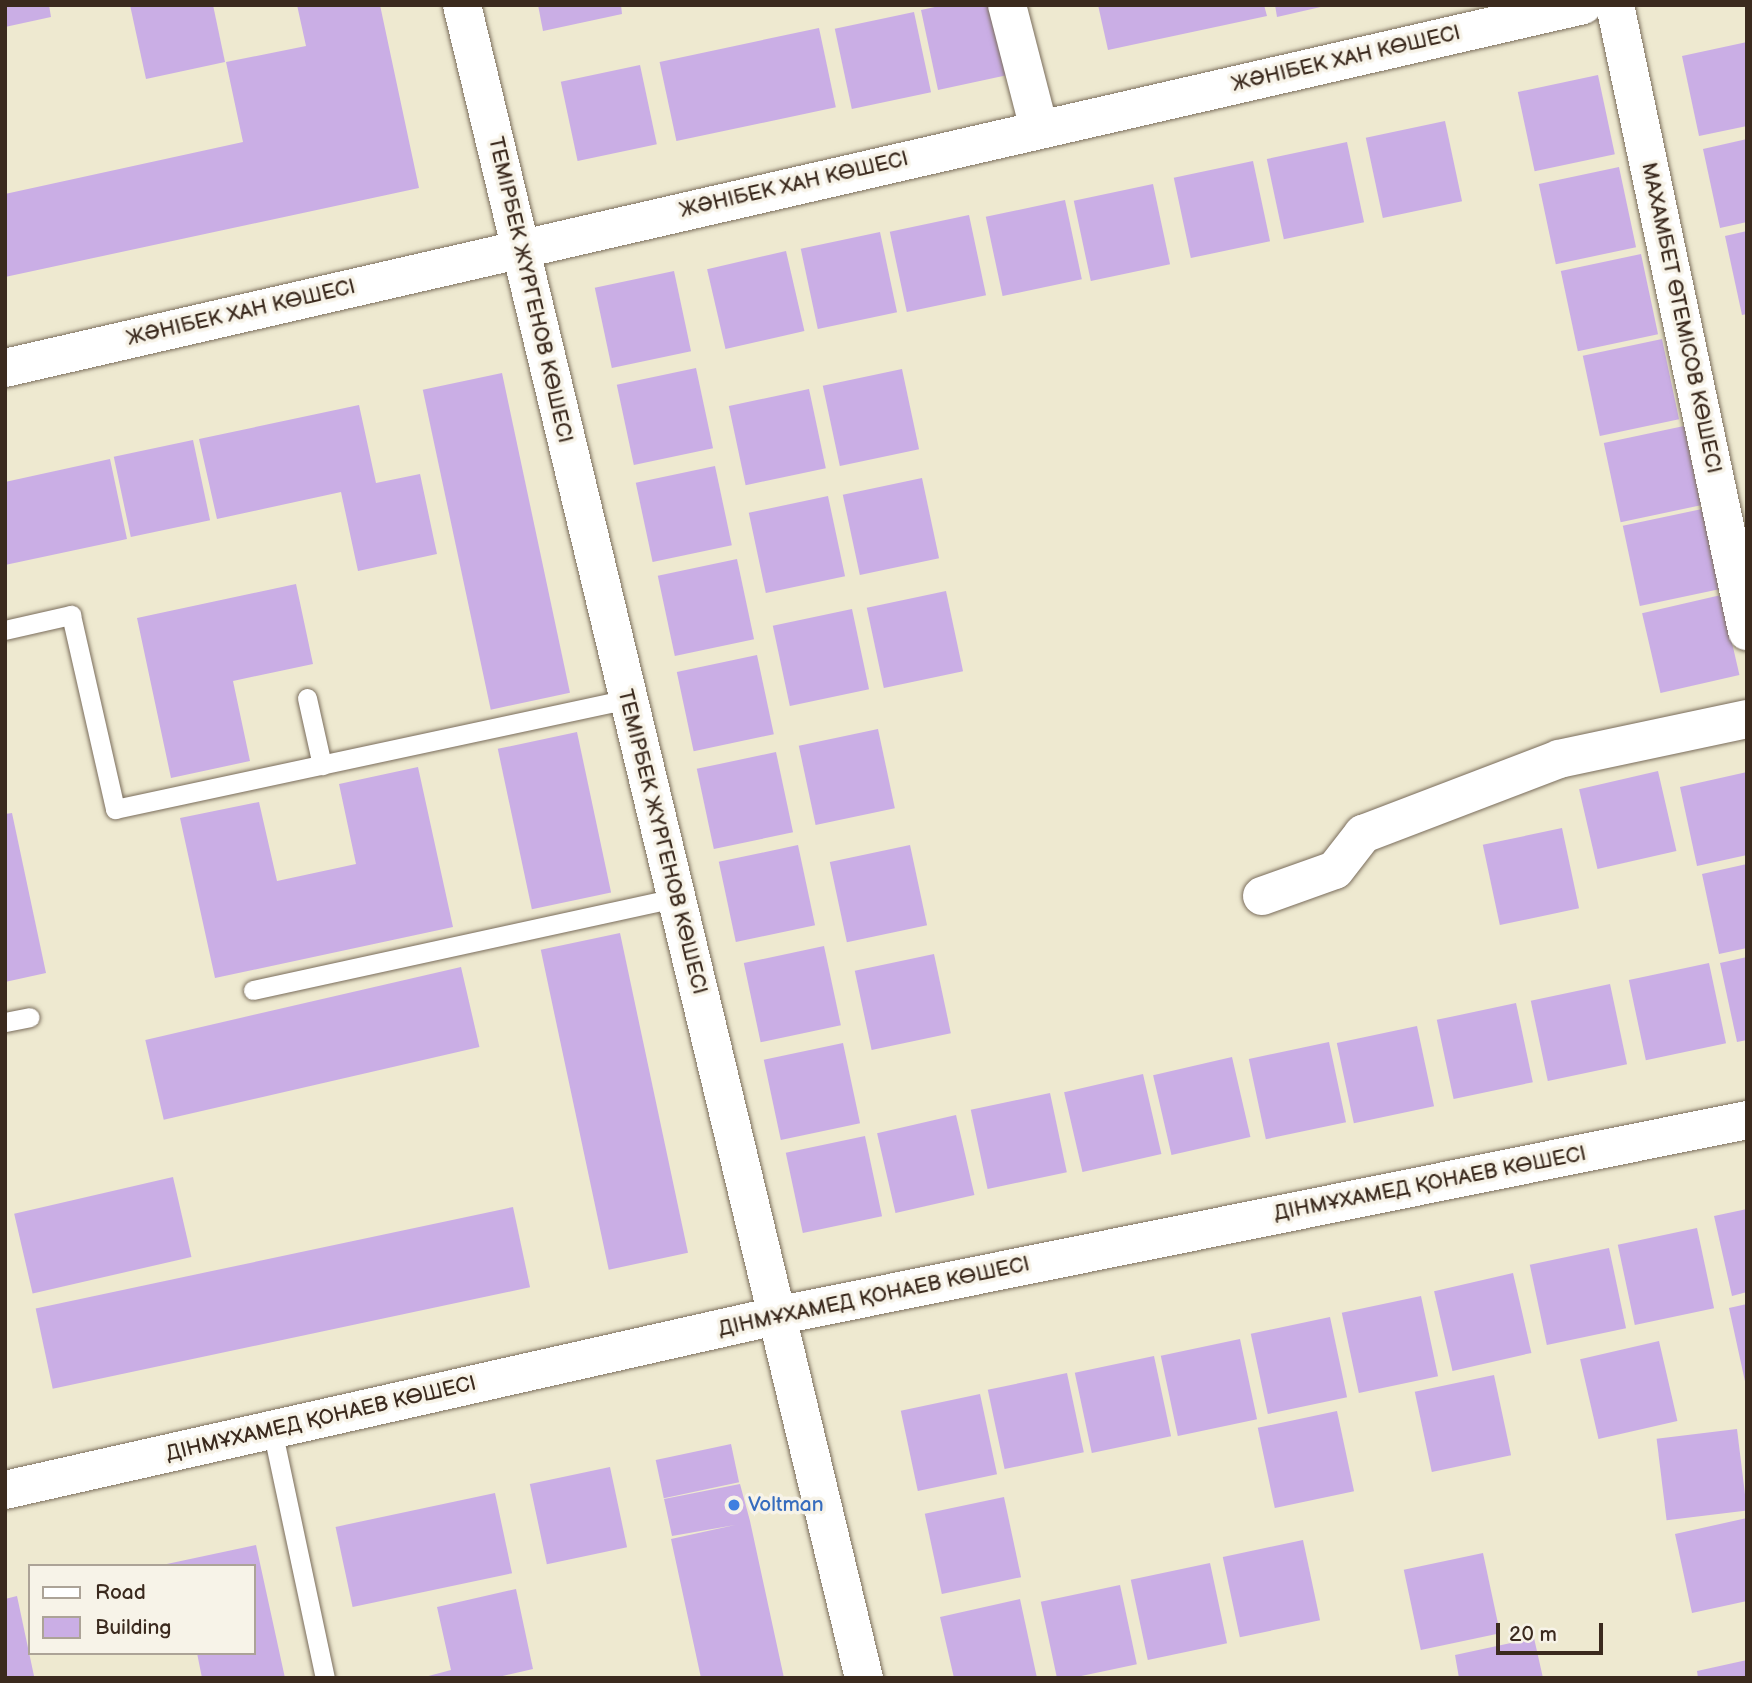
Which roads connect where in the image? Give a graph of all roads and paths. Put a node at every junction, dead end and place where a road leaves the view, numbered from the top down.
1 (462, 5) edge
2 (1007, 5) edge
3 (1583, 5) edge
4 (1615, 5) edge
5 (1039, 129) junction
6 (519, 247) junction
7 (5, 368) edge
8 (5, 630) edge
9 (1747, 631) edge
10 (307, 698) dead end
11 (628, 699) junction
12 (1747, 719) edge
13 (322, 765) junction
14 (1262, 895) dead end
15 (676, 898) junction
16 (253, 990) dead end
17 (30, 1017) dead end
18 (5, 1022) edge
19 (1747, 1120) edge
20 (776, 1316) junction
21 (272, 1429) junction
22 (5, 1490) edge
23 (325, 1678) edge
24 (864, 1678) edge

1 - 6 street, ТЕМІРБЕК ЖҮРГЕНОВ КӨШЕСІ
2 - 5 street
3 - 5 street, ЖӘНІБЕК ХАН КӨШЕСІ
4 - 9 street, МАХАМБЕТ ӨТЕМІСОВ КӨШЕСІ
5 - 6 street, ЖӘНІБЕК ХАН КӨШЕСІ
6 - 7 street, ЖӘНІБЕК ХАН КӨШЕСІ
6 - 11 street, ТЕМІРБЕК ЖҮРГЕНОВ КӨШЕСІ
8 - 13 lane
10 - 13 lane
11 - 13 lane
11 - 15 street, ТЕМІРБЕК ЖҮРГЕНОВ КӨШЕСІ
12 - 14 street
15 - 16 lane
15 - 20 street, ТЕМІРБЕК ЖҮРГЕНОВ КӨШЕСІ
17 - 18 lane
19 - 20 street, ДІНМҰХАМЕД ҚОНАЕВ КӨШЕСІ
20 - 21 street, ДІНМҰХАМЕД ҚОНАЕВ КӨШЕСІ
20 - 24 street, ТЕМІРБЕК ЖҮРГЕНОВ КӨШЕСІ
21 - 22 street, ДІНМҰХАМЕД ҚОНАЕВ КӨШЕСІ
21 - 23 lane

